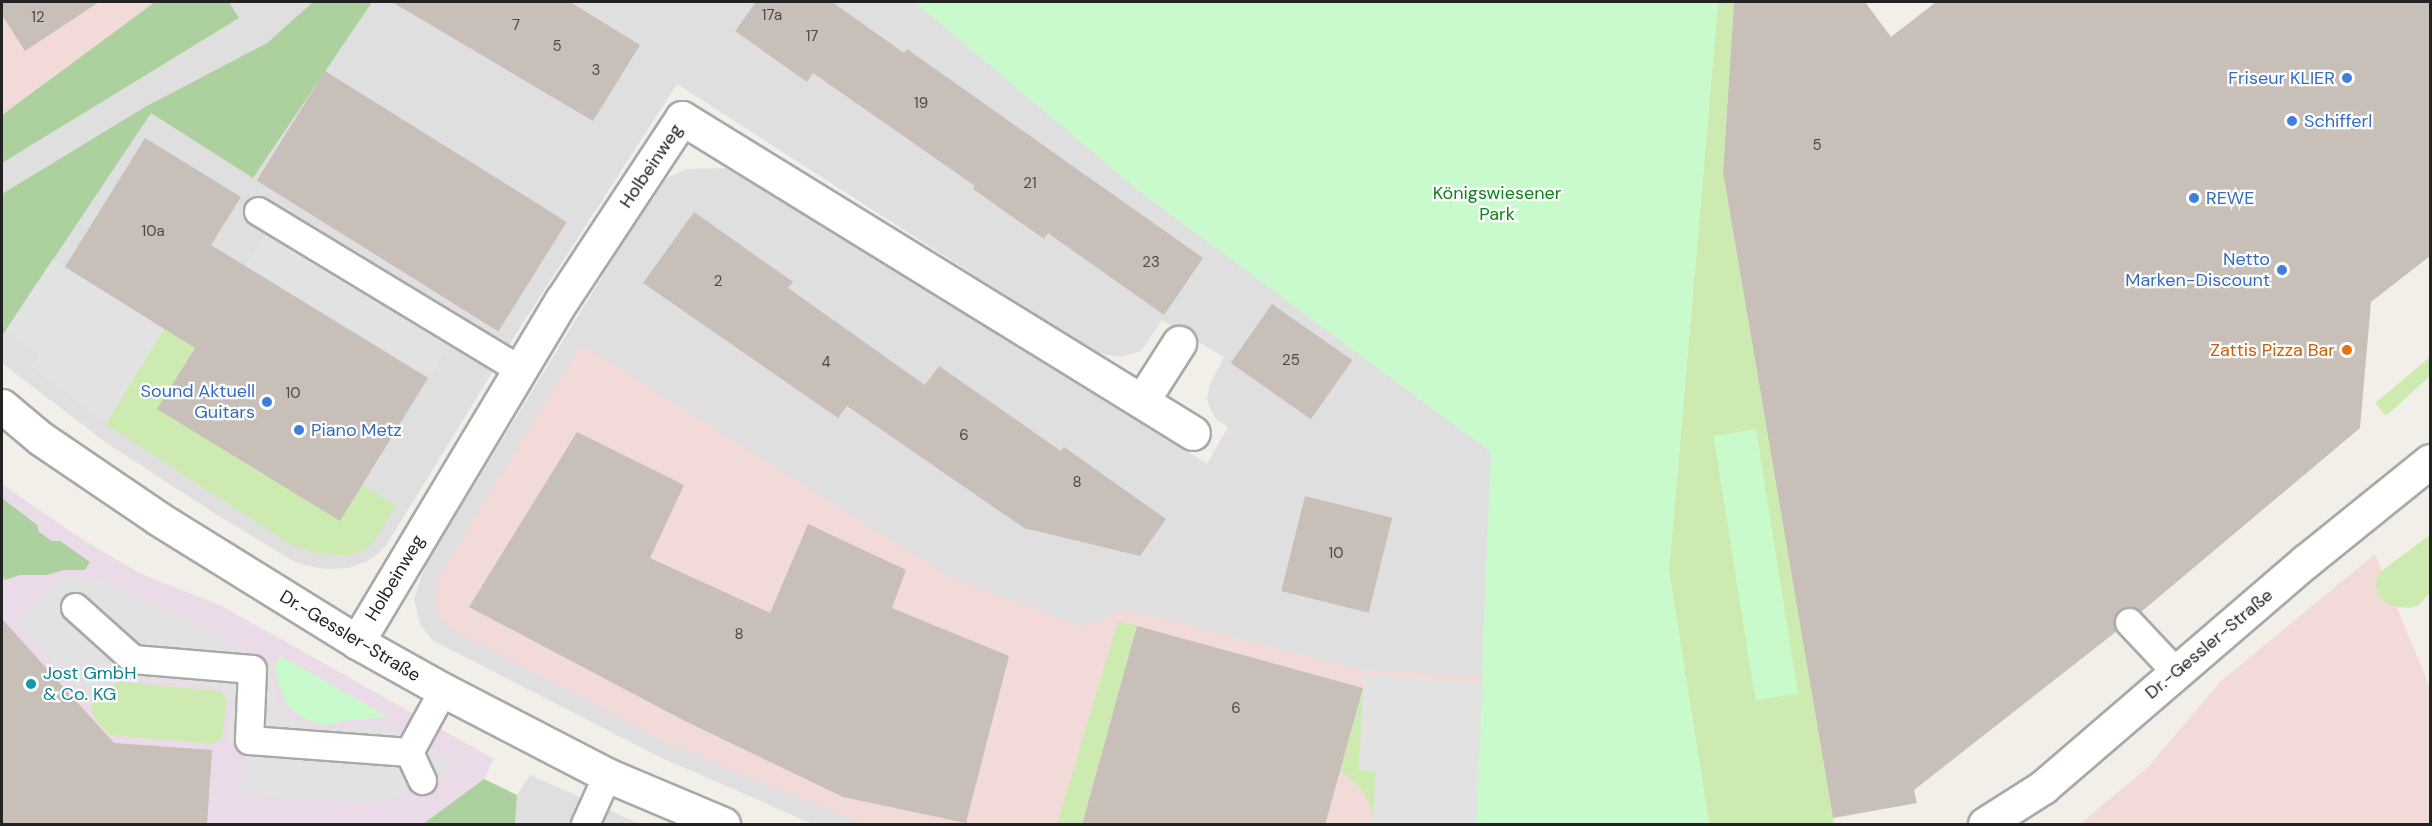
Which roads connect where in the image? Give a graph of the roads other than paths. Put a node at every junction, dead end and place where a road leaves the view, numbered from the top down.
1 (258, 211) dead end
2 (1179, 343) dead end
3 (521, 370) junction
4 (1142, 401) junction
5 (2, 406) edge
6 (1193, 433) dead end
7 (2430, 460) edge
8 (75, 607) dead end
9 (2129, 622) dead end
10 (357, 642) junction
11 (2175, 671) junction
12 (442, 690) junction
13 (409, 752) junction
14 (607, 775) junction
15 (422, 780) dead end
16 (585, 825) edge
17 (723, 825) edge
18 (1985, 825) edge

1 - 3 lane
2 - 4 street
3 - 4 street, Holbeinweg
3 - 10 street, Holbeinweg
4 - 6 street, Holbeinweg
5 - 10 street, Dr.-Gessler-Straße
7 - 11 street, Dr.-Gessler-Straße
8 - 13 lane
9 - 11 lane
10 - 12 street, Dr.-Gessler-Straße
11 - 18 street, Dr.-Gessler-Straße
12 - 13 lane
12 - 14 street, Dr.-Gessler-Straße
13 - 15 lane
14 - 16 lane
14 - 17 street, Dr.-Gessler-Straße

